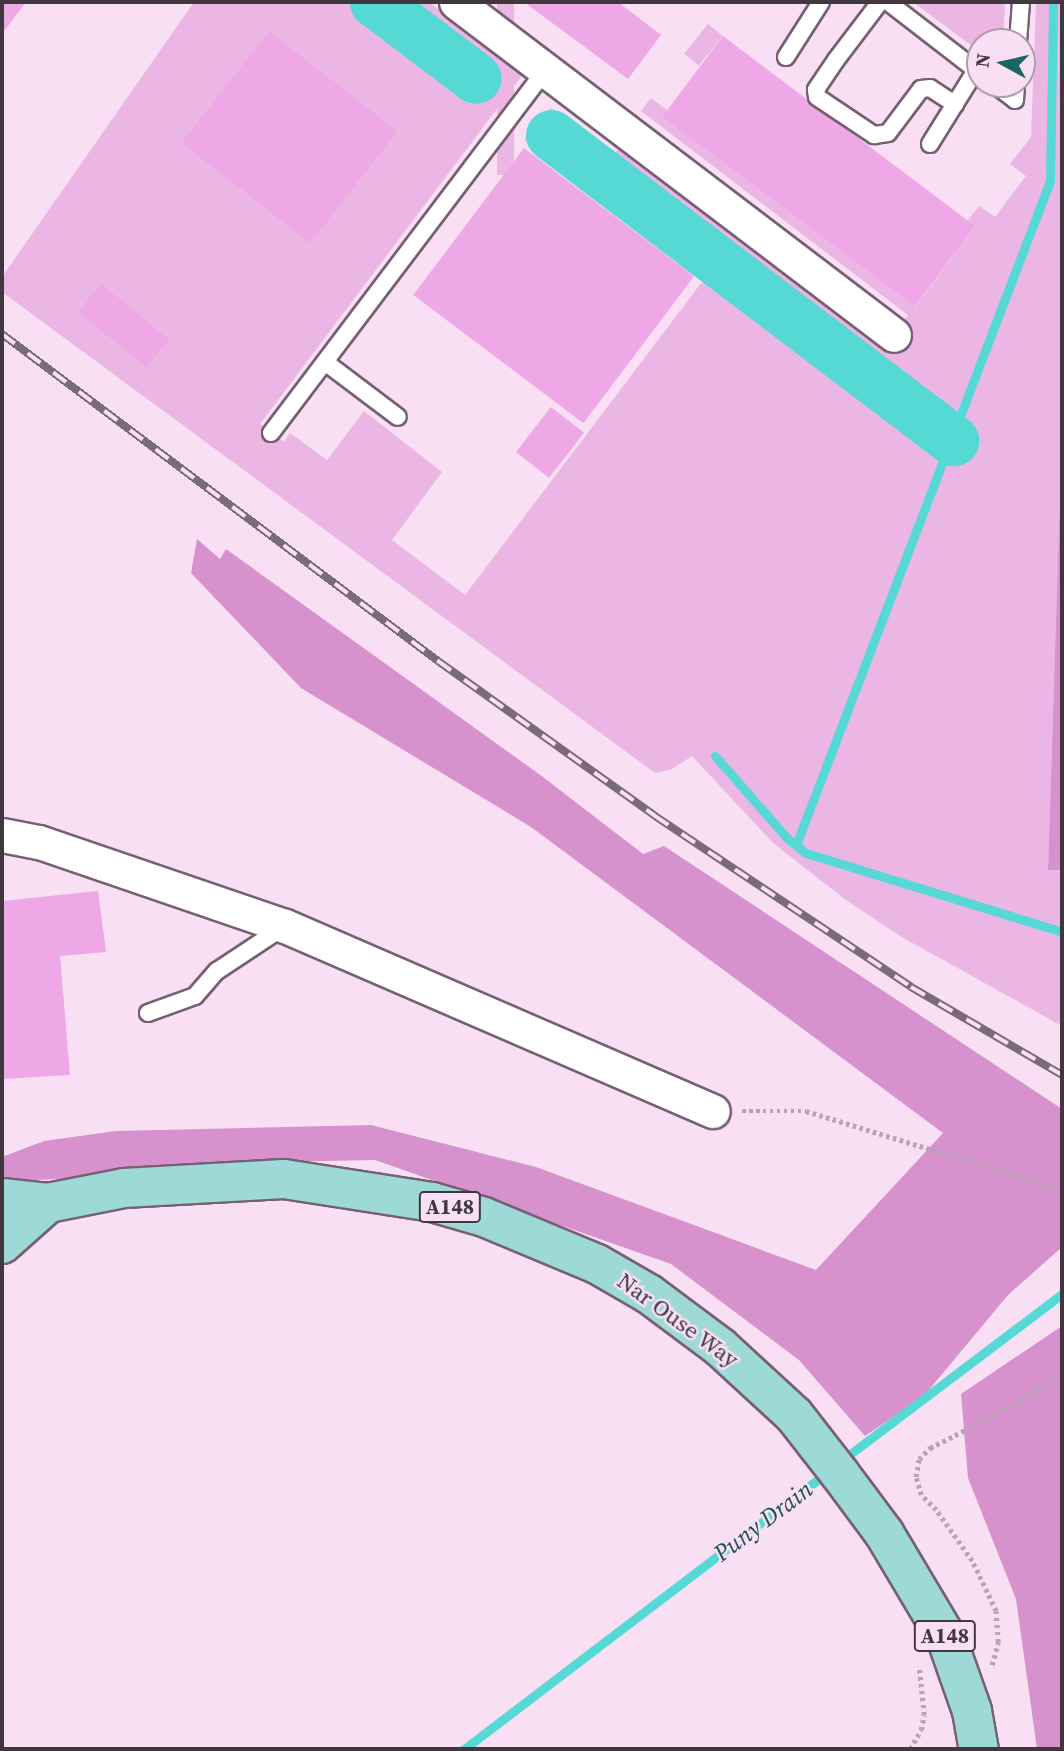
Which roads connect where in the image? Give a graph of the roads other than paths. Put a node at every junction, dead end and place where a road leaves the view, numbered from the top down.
1 (456, 2) edge
2 (821, 2) edge
3 (880, 2) edge
4 (888, 2) edge
5 (1021, 2) edge
6 (1019, 28) edge
7 (786, 57) dead end
8 (966, 62) edge
9 (546, 69) junction
10 (966, 88) edge
11 (955, 104) junction
12 (930, 144) dead end
13 (894, 335) dead end
14 (325, 362) junction
15 (398, 417) dead end
16 (271, 433) dead end
17 (2, 835) edge
18 (285, 926) junction
19 (148, 1013) dead end
20 (713, 1111) road end
21 (2, 1198) edge
22 (48, 1203) junction
23 (2, 1244) edge
24 (979, 1749) edge

1 - 9 street
2 - 7 lane
3 - 11 lane
4 - 8 lane
5 - 6 lane
9 - 13 street
9 - 14 lane
10 - 11 lane
11 - 12 lane
14 - 15 lane
14 - 16 lane
17 - 18 street
18 - 19 lane
18 - 20 street
21 - 22 main road, Nar Ouse Way / A148
22 - 23 main road
22 - 24 main road, Nar Ouse Way / A148

